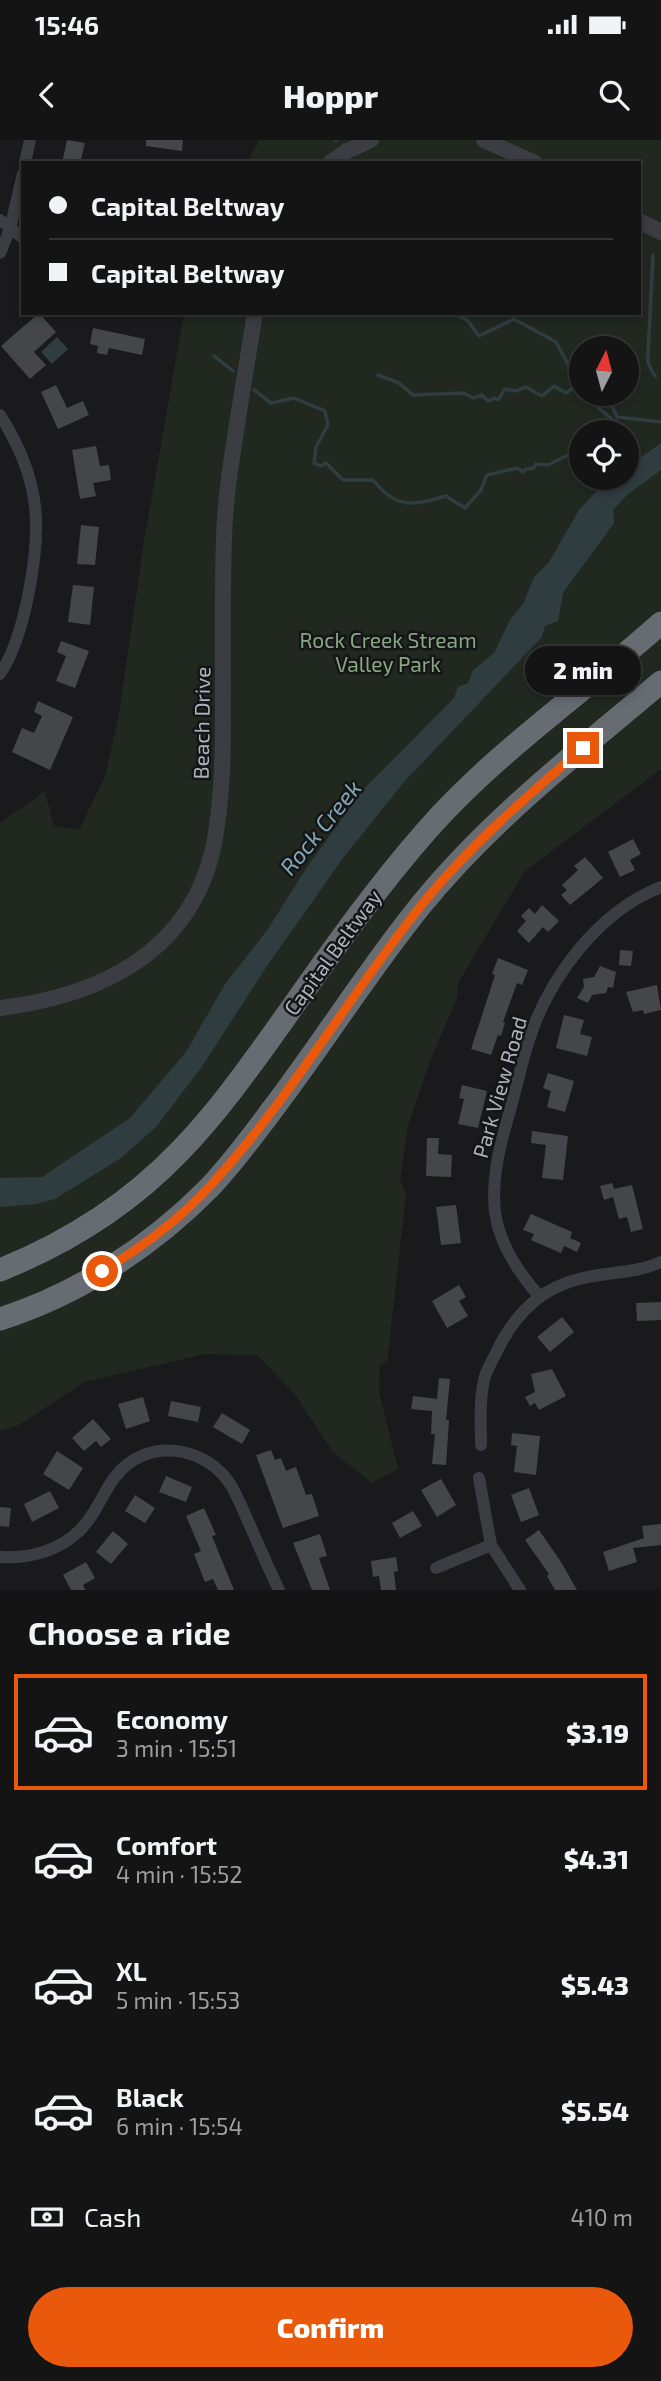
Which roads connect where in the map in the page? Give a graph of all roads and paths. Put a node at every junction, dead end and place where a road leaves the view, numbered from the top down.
1 (30, 140) edge
2 (371, 140) edge
3 (484, 140) edge
4 (25, 161) edge
5 (333, 161) edge
6 (531, 161) edge
7 (21, 180) edge
8 (641, 222) edge
9 (5, 225) edge
10 (661, 232) edge
11 (21, 237) edge
12 (0, 253) edge
13 (255, 315) edge
14 (0, 415) edge
15 (661, 623) edge
16 (0, 674) edge
17 (661, 682) edge
18 (661, 887) edge
19 (0, 1008) edge
20 (661, 1262) edge
21 (0, 1270) edge
22 (539, 1296) junction
23 (0, 1319) edge
24 (481, 1445) dead end
25 (479, 1478) dead end
26 (491, 1545) junction
27 (0, 1556) edge
28 (436, 1568) dead end
29 (279, 1590) edge
30 (520, 1590) edge

1 - 4 street
2 - 5 street
3 - 6 street
7 - 9 street
8 - 10 street
9 - 11 street
9 - 12 street
13 - 19 street, Beach Drive
14 - 16 street
15 - 21 highway, Capital Beltway
17 - 23 highway, Capital Beltway
18 - 22 street, Park View Road
20 - 22 street
22 - 24 street
25 - 26 street
26 - 28 street
26 - 30 street
27 - 29 street

